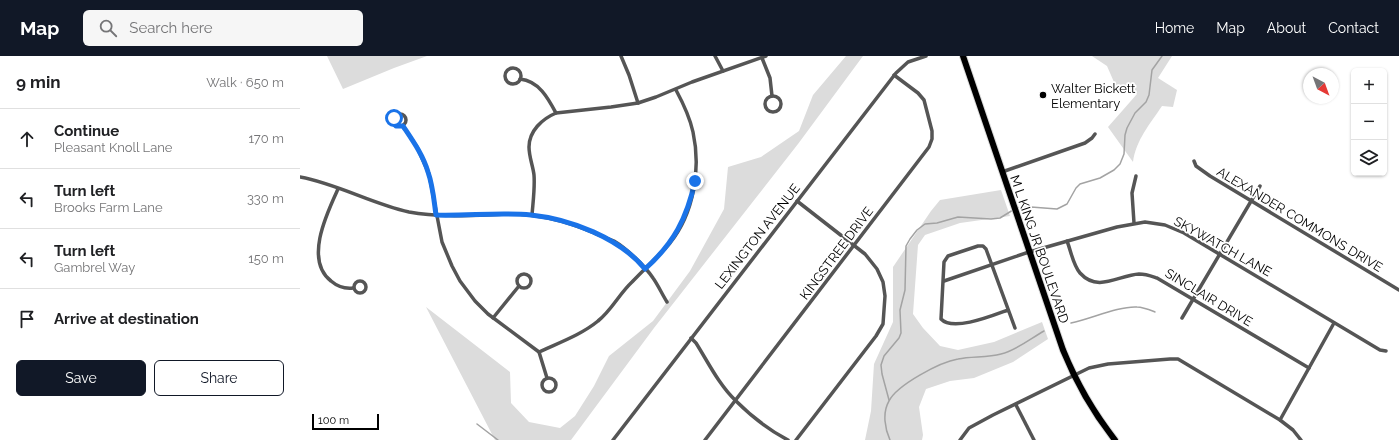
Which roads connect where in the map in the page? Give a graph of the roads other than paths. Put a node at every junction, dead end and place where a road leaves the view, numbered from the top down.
1 (621, 56) edge
2 (715, 56) edge
3 (926, 56) edge
4 (963, 56) edge
5 (764, 57) edge
6 (723, 72) junction
7 (894, 74) junction
8 (520, 79) junction
9 (676, 90) junction
10 (772, 96) junction
11 (638, 103) junction
12 (556, 113) junction
13 (403, 126) dead end
14 (1095, 134) dead end
15 (1194, 161) dead end
16 (1002, 172) junction
17 (1136, 176) dead end
18 (300, 177) edge
19 (1260, 186) dead end
20 (338, 189) junction
21 (797, 201) junction
22 (1251, 202) junction
23 (436, 215) junction
24 (532, 215) junction
25 (1134, 223) junction
26 (1067, 241) junction
27 (854, 246) junction
28 (1029, 252) junction
29 (1219, 254) junction
30 (992, 265) junction
31 (645, 269) junction
32 (944, 281) junction
33 (519, 286) dead end
34 (353, 288) dead end
35 (1399, 290) edge
36 (1192, 299) junction
37 (667, 302) dead end
38 (1008, 310) junction
39 (493, 318) junction
40 (1182, 318) dead end
41 (1334, 323) junction
42 (1015, 328) dead end
43 (691, 338) junction
44 (1386, 351) dead end
45 (538, 352) junction
46 (1309, 368) junction
47 (1074, 376) junction
48 (547, 378) junction
49 (735, 401) junction
50 (1016, 405) junction
51 (1280, 420) junction
52 (613, 440) edge
53 (705, 440) edge
54 (788, 440) edge
55 (796, 440) edge
56 (960, 440) edge
57 (1034, 440) edge
58 (1115, 440) edge
59 (1301, 440) edge

1 - 11 street
2 - 6 street
3 - 7 street, LEXINGTON AVENUE
4 - 16 main road, M L KING JR BOULEVARD
5 - 6 street
5 - 10 street
6 - 9 street
7 - 21 street, LEXINGTON AVENUE
7 - 27 street, KINGSTREE DRIVE
8 - 8 street
8 - 12 street
9 - 11 street
9 - 31 street
10 - 10 street
11 - 12 street
12 - 24 street
13 - 23 street
14 - 16 street
15 - 22 street, ALEXANDER COMMONS DRIVE
16 - 28 main road, M L KING JR BOULEVARD
17 - 25 street
18 - 20 street
19 - 22 street
20 - 23 street
20 - 34 street
21 - 27 street
21 - 43 street, LEXINGTON AVENUE
22 - 29 street
22 - 35 street, ALEXANDER COMMONS DRIVE
23 - 24 street
23 - 39 street
24 - 31 street
25 - 26 street, SKYWATCH LANE
25 - 29 street, SKYWATCH LANE
26 - 28 street, SKYWATCH LANE
26 - 36 street, SINCLAIR DRIVE
27 - 49 street, KINGSTREE DRIVE
27 - 55 street
28 - 30 street, SKYWATCH LANE
28 - 47 main road, M L KING JR BOULEVARD
29 - 36 street
29 - 41 street, SKYWATCH LANE
30 - 32 street, SKYWATCH LANE
30 - 32 street
30 - 38 street
31 - 37 street
31 - 45 street
32 - 38 street
33 - 39 street
36 - 40 street
36 - 46 street, SINCLAIR DRIVE
38 - 42 street
39 - 45 street
41 - 44 street, SKYWATCH LANE
41 - 46 street
43 - 49 street
43 - 52 street, LEXINGTON AVENUE
45 - 48 street
46 - 51 street
47 - 50 street
47 - 51 street
47 - 58 main road, M L KING JR BOULEVARD
48 - 48 street
49 - 53 street, KINGSTREE DRIVE
49 - 54 street
50 - 56 street
50 - 57 street
51 - 59 street

